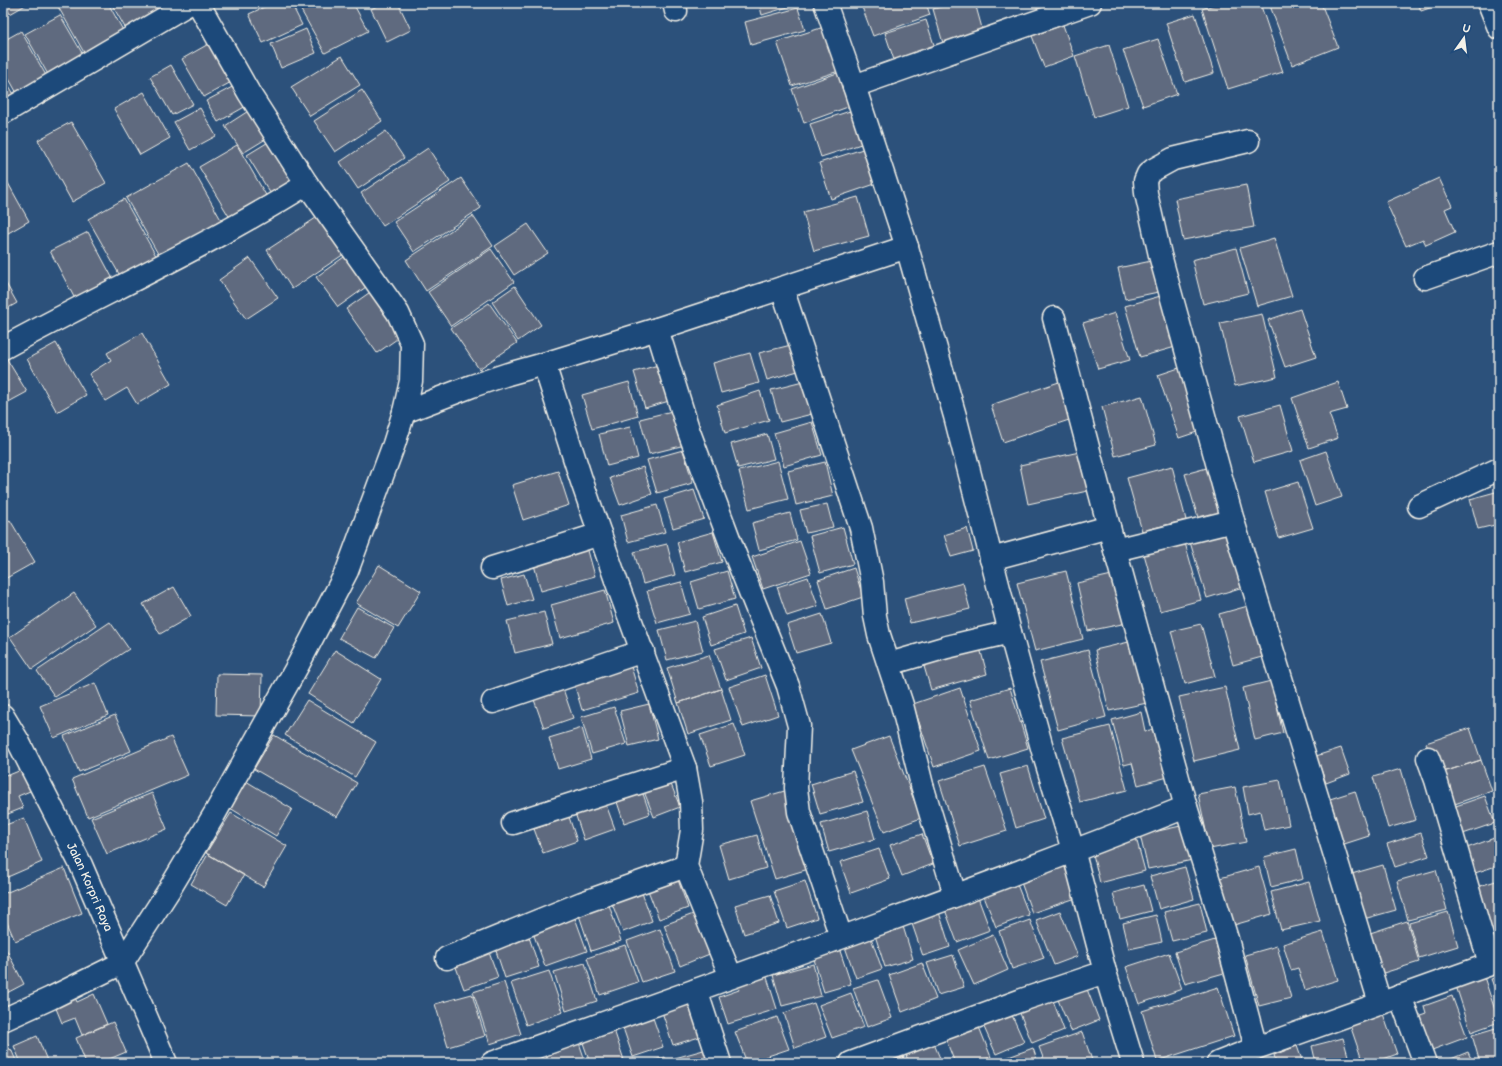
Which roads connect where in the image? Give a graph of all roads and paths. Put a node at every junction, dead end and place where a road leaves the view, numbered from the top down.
1 (190, 3) edge
2 (198, 3) edge
3 (825, 3) edge
4 (1090, 3) edge
5 (1490, 3) edge
6 (1499, 28) edge
7 (854, 86) junction
8 (3, 113) edge
9 (1248, 141) dead end
10 (307, 184) junction
11 (907, 247) junction
12 (1499, 252) edge
13 (1425, 278) dead end
14 (782, 288) junction
15 (1054, 318) dead end
16 (657, 329) junction
17 (3, 348) edge
18 (544, 364) junction
19 (404, 412) junction
20 (1499, 469) edge
21 (1419, 506) dead end
22 (1233, 521) junction
23 (1109, 527) junction
24 (600, 534) junction
25 (1115, 550) junction
26 (991, 559) junction
27 (492, 568) dead end
28 (1010, 632) junction
29 (643, 652) junction
30 (888, 664) junction
31 (493, 702) dead end
32 (3, 716) edge
33 (1428, 758) dead end
34 (685, 768) junction
35 (1186, 807) junction
36 (513, 823) dead end
37 (1073, 850) junction
38 (686, 866) junction
39 (955, 895) junction
40 (841, 937) junction
41 (447, 958) dead end
42 (122, 963) junction
43 (1494, 963) edge
44 (1105, 972) junction
45 (731, 977) junction
46 (696, 990) junction
47 (1390, 999) junction
48 (3, 1020) edge
49 (1256, 1048) junction
50 (166, 1063) edge
51 (492, 1063) edge
52 (720, 1063) edge
53 (851, 1063) edge
54 (1133, 1063) edge
55 (1218, 1063) edge
56 (1425, 1063) edge

1 - 8 street
2 - 10 street
3 - 7 street
4 - 7 street
5 - 6 street
7 - 11 street
9 - 22 street
10 - 17 street
10 - 19 street
11 - 14 street
11 - 26 street
12 - 13 street
14 - 16 street
14 - 30 street
15 - 23 street
16 - 18 street
16 - 40 street
18 - 19 street
18 - 24 street
19 - 42 street
20 - 21 street
22 - 25 street
22 - 47 street
23 - 25 street
23 - 26 street
24 - 27 street
24 - 29 street
25 - 35 street
26 - 28 street
28 - 30 street
28 - 37 street
29 - 31 street
29 - 34 street
30 - 39 street
32 - 42 street, Jalan Korpri Raya
33 - 43 street
34 - 36 street
34 - 38 street
35 - 37 street
35 - 49 street
37 - 39 street
37 - 44 street
38 - 41 street
38 - 45 street
39 - 40 street
40 - 45 street
42 - 48 street
42 - 50 street, Jalan Korpri Raya
43 - 47 street
44 - 53 street
44 - 54 street
45 - 46 street
46 - 51 street
46 - 52 street
47 - 49 street
47 - 56 street
49 - 55 street

